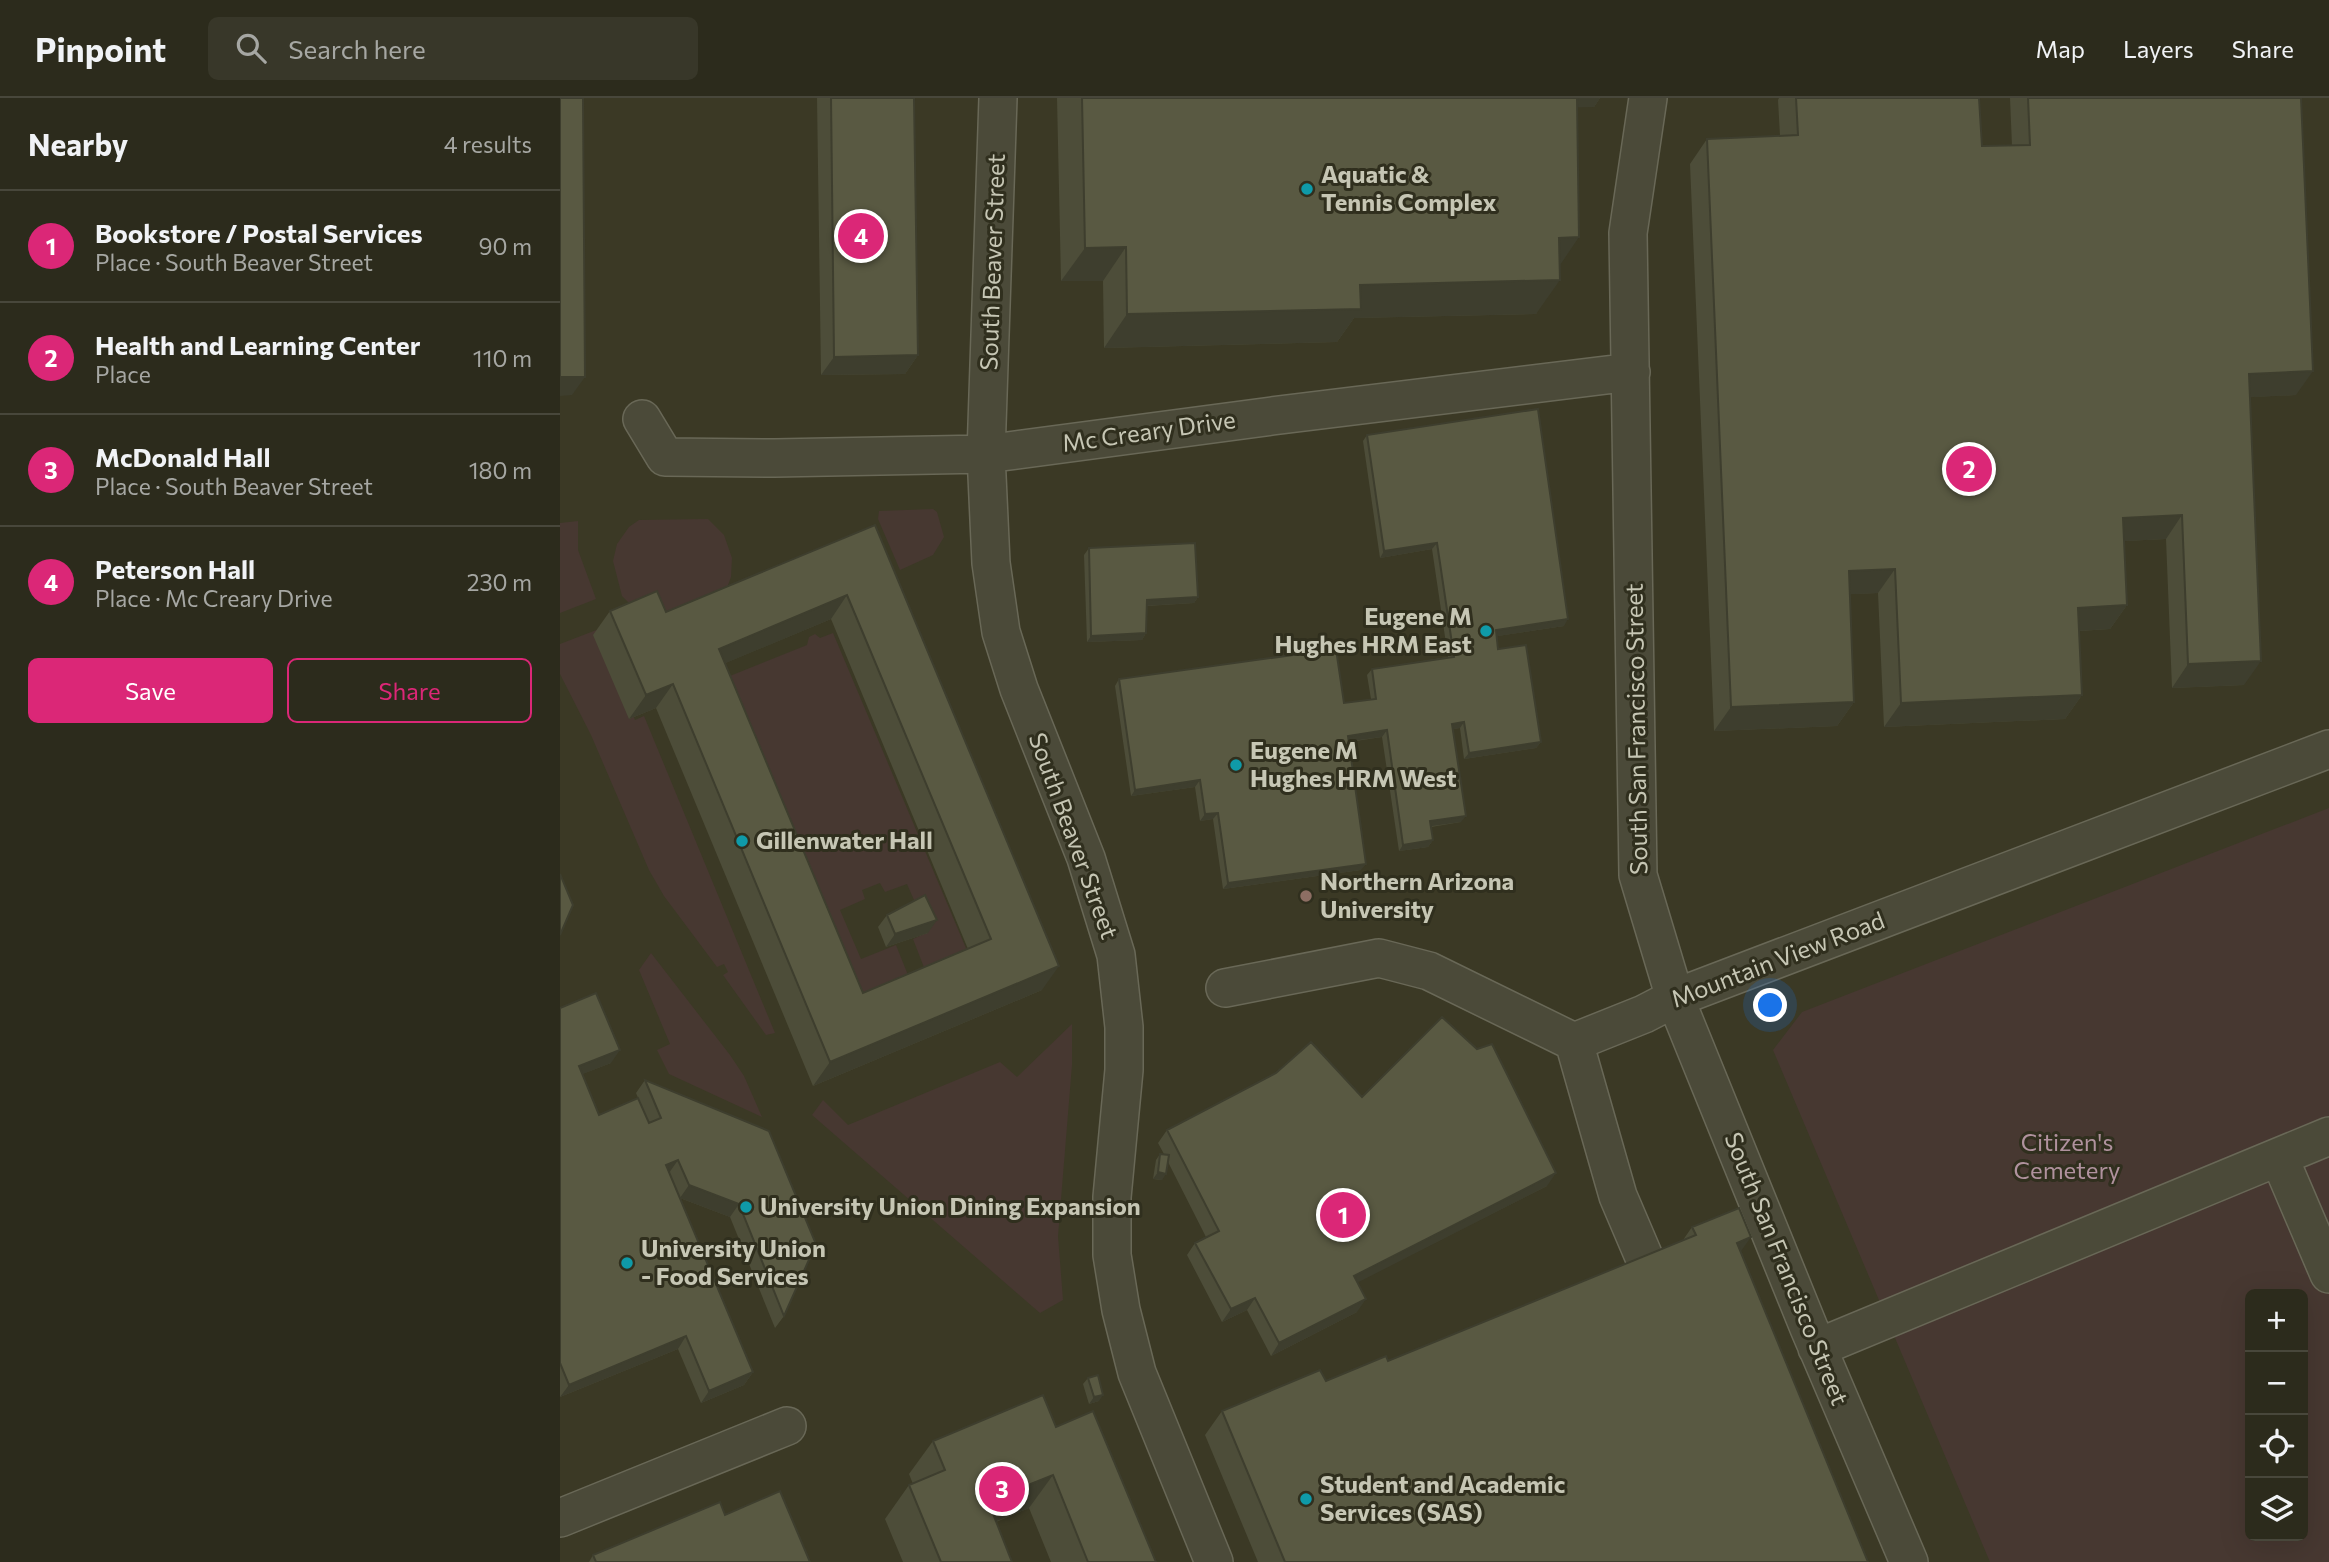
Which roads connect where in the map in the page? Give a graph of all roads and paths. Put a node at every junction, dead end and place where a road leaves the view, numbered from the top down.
1 (998, 98) edge
2 (1648, 98) edge
3 (1631, 372) junction
4 (642, 419) dead end
5 (986, 454) junction
6 (2329, 749) edge
7 (1225, 988) dead end
8 (1675, 998) junction
9 (1574, 1042) junction
10 (2329, 1136) edge
11 (2279, 1157) junction
12 (1650, 1271) edge
13 (2329, 1274) edge
14 (1817, 1348) junction
15 (787, 1426) dead end
16 (560, 1518) edge
17 (1214, 1562) edge
18 (1909, 1562) edge

1 - 5 street, South Beaver Street
2 - 3 street, South San Francisco Street
3 - 5 street, Mc Creary Drive
3 - 8 street, South San Francisco Street
4 - 5 street, Mc Creary Drive
5 - 17 street, South Beaver Street
6 - 8 street, Mountain View Road
7 - 9 street
8 - 9 street, Mountain View Road
8 - 14 street, South San Francisco Street
9 - 12 street
10 - 11 street
11 - 13 street
11 - 14 street
14 - 18 street, South San Francisco Street
15 - 16 street

